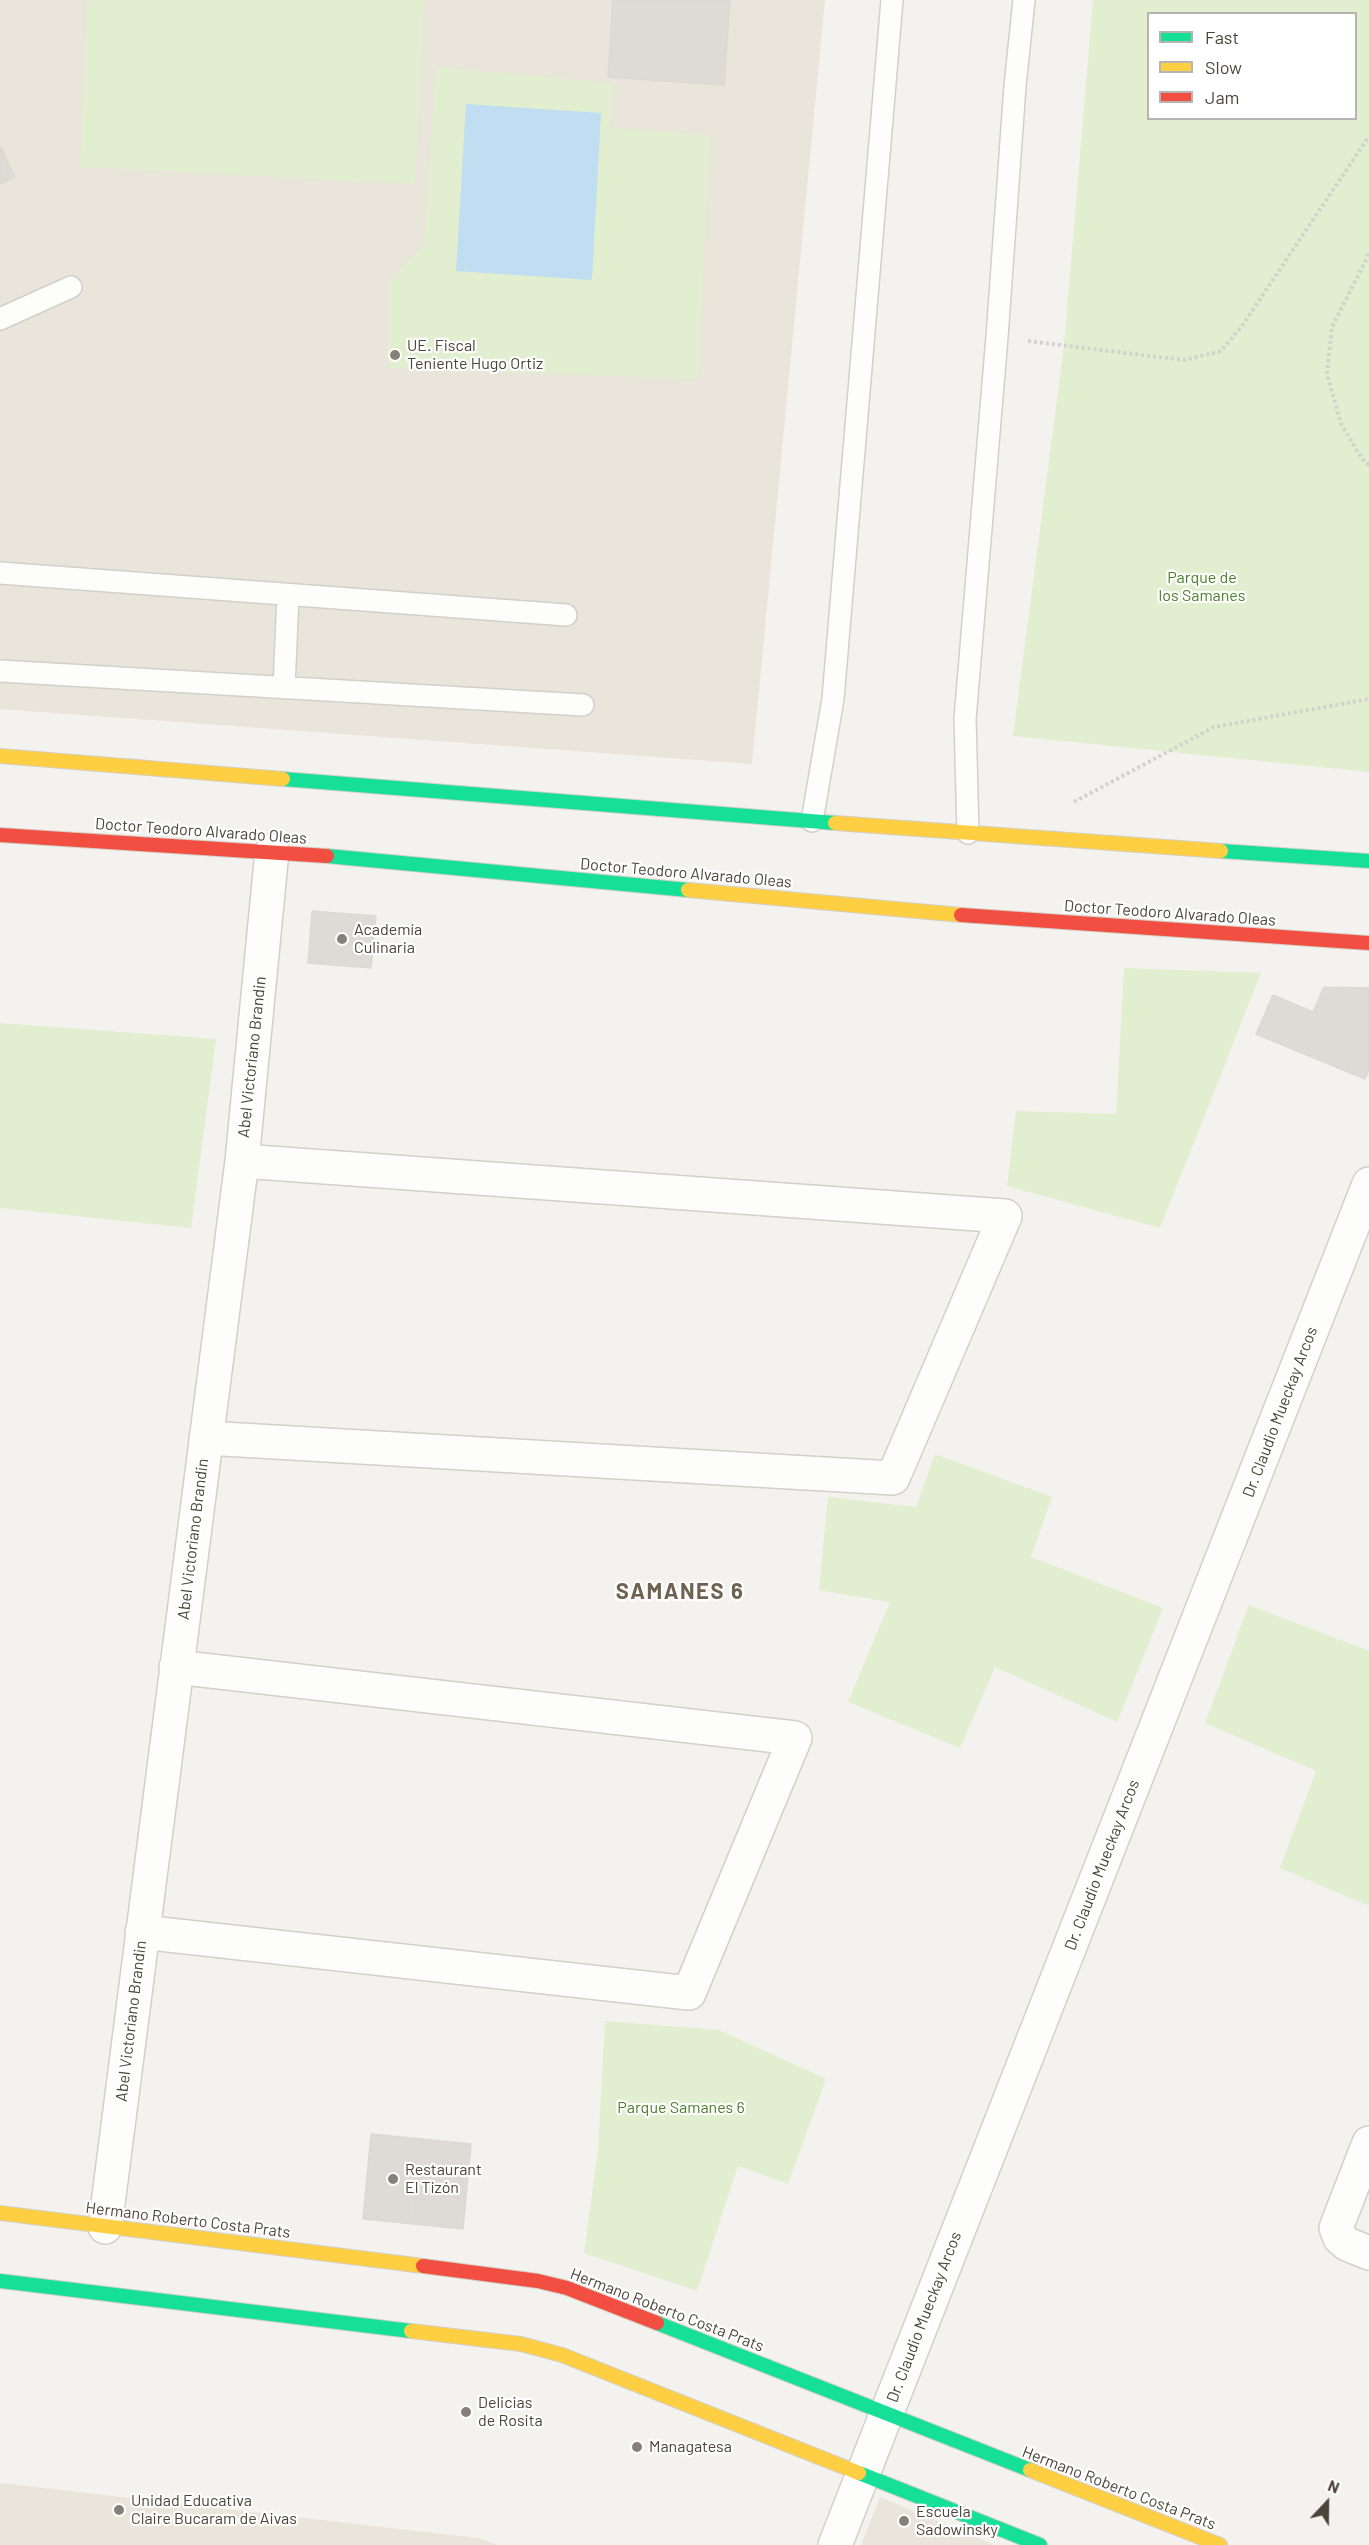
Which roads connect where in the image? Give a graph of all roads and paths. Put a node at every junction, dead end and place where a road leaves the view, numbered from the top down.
1 (892, 0) edge
2 (1024, 0) edge
3 (1369, 136) edge
4 (1369, 254) edge
5 (71, 286) dead end
6 (0, 319) edge
7 (997, 337) junction
8 (1369, 465) edge
9 (0, 573) edge
10 (288, 595) junction
11 (566, 615) dead end
12 (0, 671) edge
13 (284, 687) junction
14 (1369, 699) edge
15 (583, 705) dead end
16 (0, 756) edge
17 (1071, 804) dead end
18 (812, 821) junction
19 (968, 833) junction
20 (0, 835) edge
21 (272, 851) junction
22 (1369, 861) edge
23 (1369, 943) edge
24 (242, 1161) junction
25 (1369, 1184) edge
26 (206, 1438) junction
27 (176, 1667) junction
28 (142, 1932) junction
29 (1369, 2143) edge
30 (0, 2213) edge
31 (105, 2227) junction
32 (1369, 2253) edge
33 (0, 2281) edge
34 (886, 2414) junction
35 (862, 2475) junction
36 (835, 2545) edge
37 (1040, 2545) edge
38 (1220, 2545) edge

1 - 18 lane
2 - 7 lane
3 - 7 path
4 - 8 path
5 - 6 lane
7 - 19 lane
9 - 10 lane
10 - 11 lane
10 - 13 lane
12 - 13 lane
13 - 15 lane
14 - 17 path
16 - 18 main road
18 - 19 main road
19 - 22 main road
20 - 21 main road, Doctor Teodoro Alvarado Oleas
21 - 23 main road, Doctor Teodoro Alvarado Oleas
21 - 24 street, Abel Victoriano Brandin
24 - 26 street, Abel Victoriano Brandin
24 - 26 street
25 - 34 street, Dr. Claudio Mueckay Arcos
26 - 27 street, Abel Victoriano Brandin
27 - 28 street, Abel Victoriano Brandin
27 - 28 street
28 - 31 street, Abel Victoriano Brandin
29 - 32 street
30 - 31 main road, Hermano Roberto Costa Prats
31 - 34 main road, Hermano Roberto Costa Prats
33 - 35 main road
34 - 35 street, Dr. Claudio Mueckay Arcos
34 - 38 main road, Hermano Roberto Costa Prats
35 - 36 street, Dr. Claudio Mueckay Arcos
35 - 37 main road

